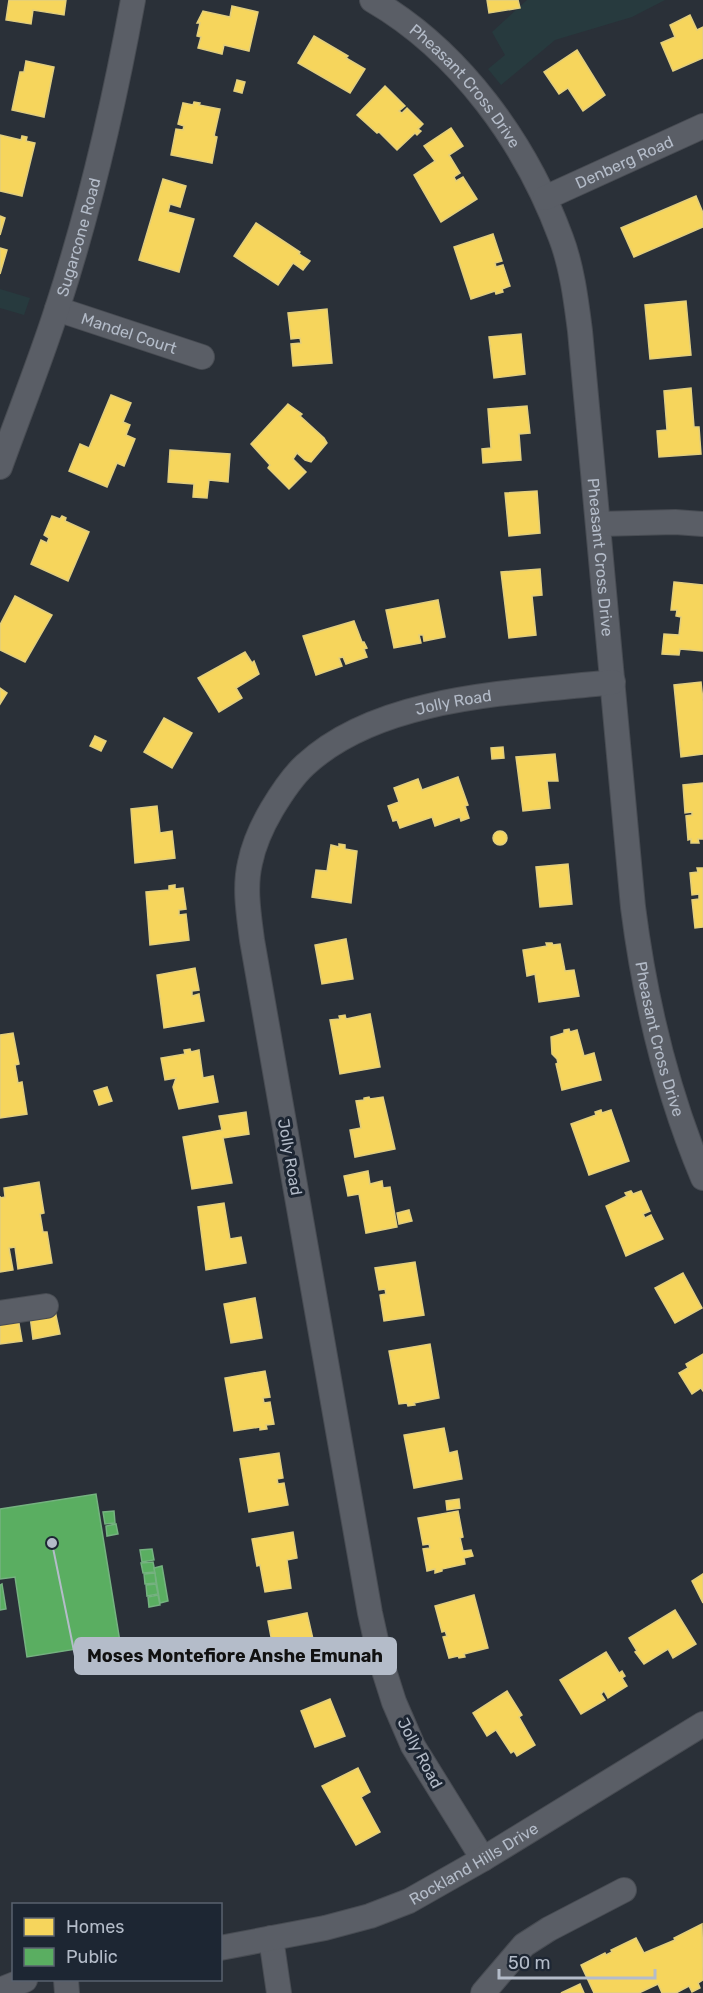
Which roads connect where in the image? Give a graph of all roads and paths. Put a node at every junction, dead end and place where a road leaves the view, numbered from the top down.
1 (133, 0) edge
2 (383, 3) edge
3 (703, 126) edge
4 (545, 198) junction
5 (57, 309) junction
6 (202, 357) dead end
7 (0, 467) edge
8 (599, 524) junction
9 (703, 524) edge
10 (613, 682) junction
11 (703, 1178) edge
12 (45, 1306) dead end
13 (0, 1313) edge
14 (699, 1734) edge
15 (483, 1859) junction
16 (624, 1890) dead end
17 (271, 1938) junction
18 (222, 1948) edge
19 (22, 1981) edge
20 (0, 1990) edge
21 (279, 1993) edge
22 (483, 1993) edge

1 - 5 street, Sugarcone Road
2 - 4 street, Pheasant Cross Drive
3 - 4 street, Denberg Road
4 - 8 street, Pheasant Cross Drive
5 - 6 street, Mandel Court
5 - 7 street, Sugarcone Road
8 - 9 street
8 - 10 street, Pheasant Cross Drive
10 - 11 street, Pheasant Cross Drive
10 - 15 street, Jolly Road
12 - 13 street
14 - 15 street, Rockland Hills Drive
15 - 17 street, Rockland Hills Drive
16 - 22 street
17 - 18 street, Rockland Hills Drive
17 - 21 street
19 - 20 street

